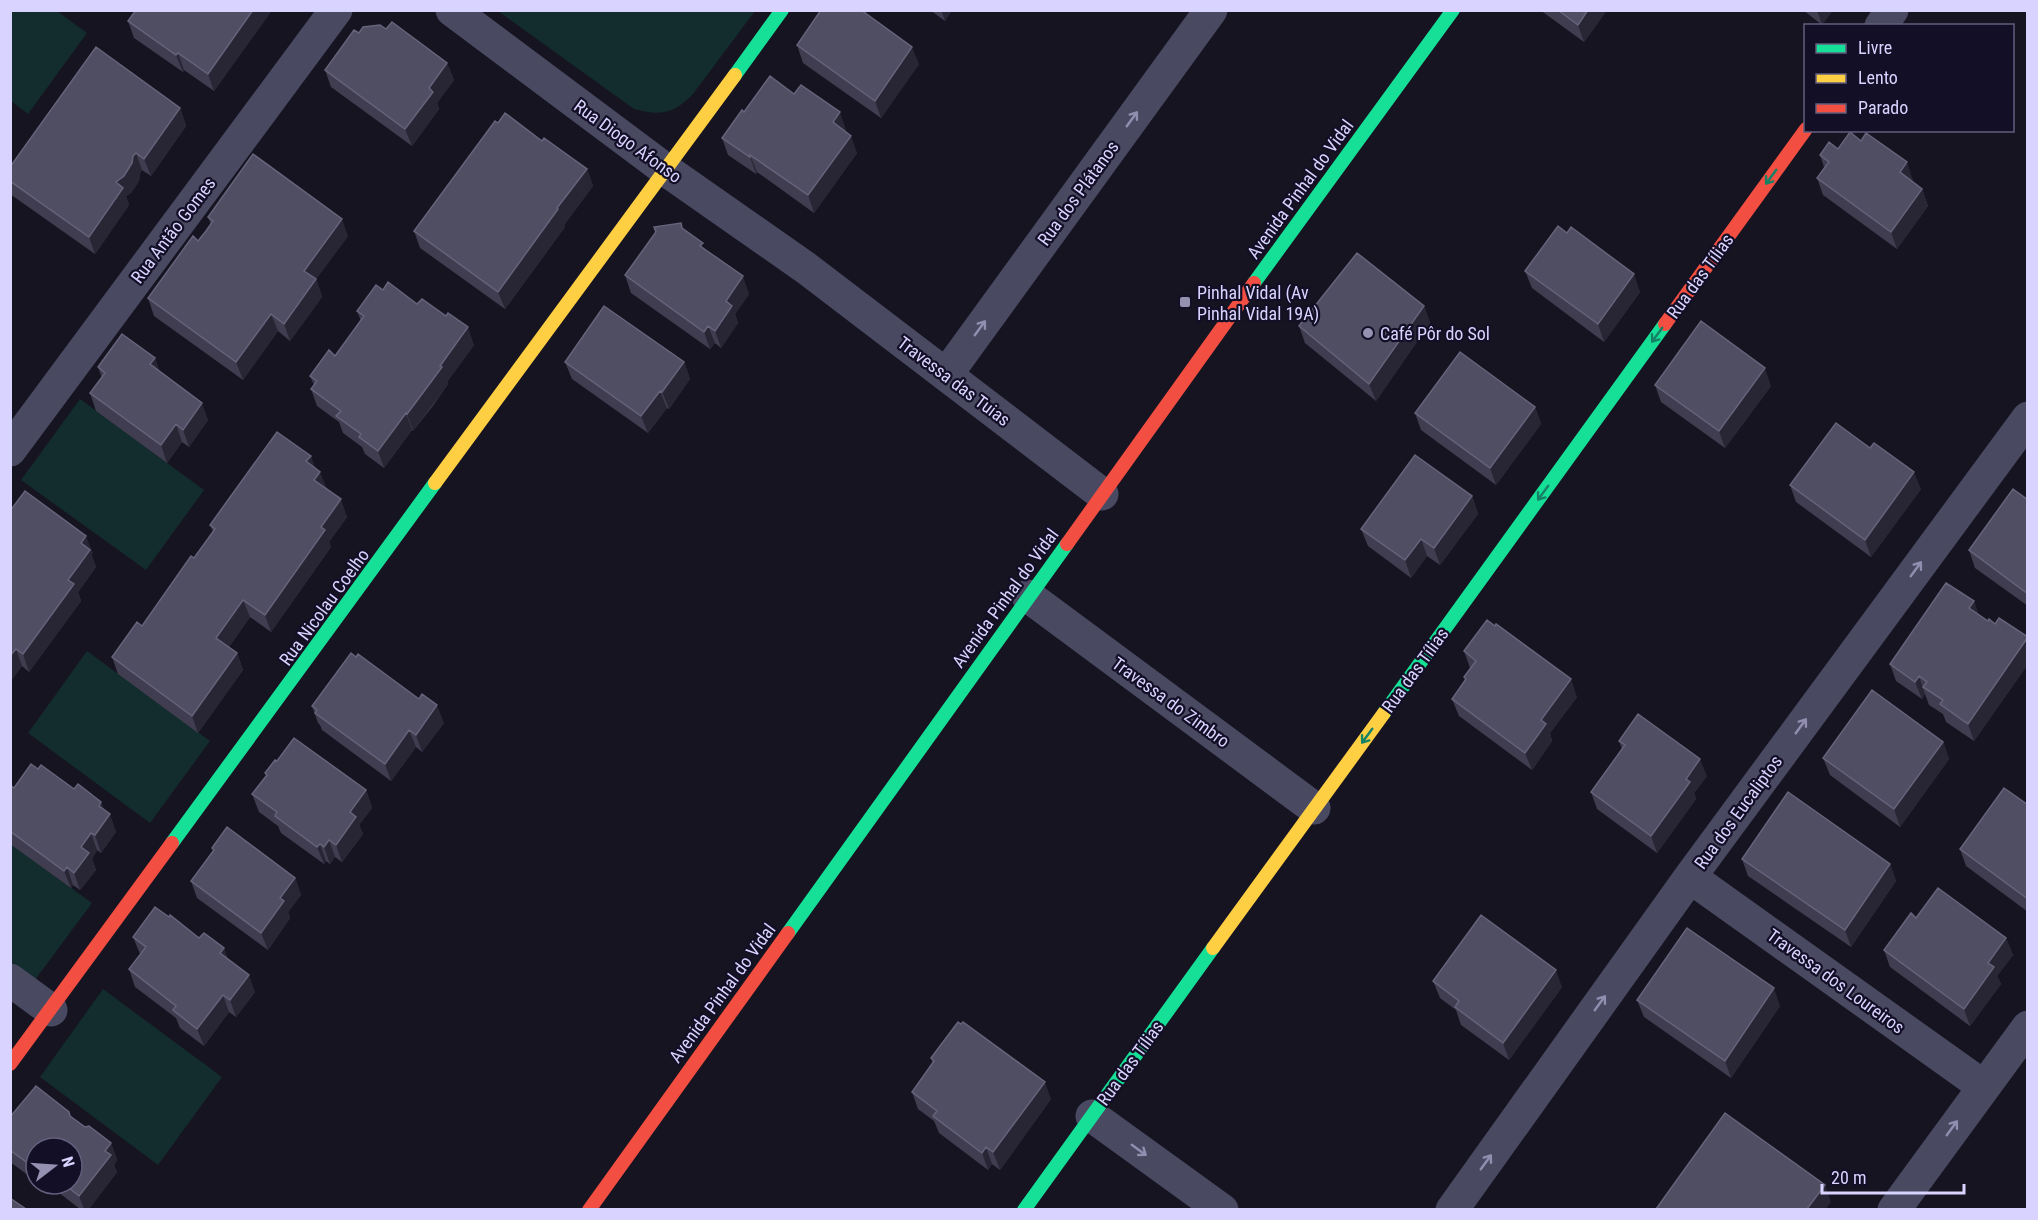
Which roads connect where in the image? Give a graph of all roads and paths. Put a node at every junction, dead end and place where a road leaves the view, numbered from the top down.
1 (336, 10) edge
2 (452, 10) edge
3 (782, 10) edge
4 (1211, 10) edge
5 (1453, 10) edge
6 (1892, 10) edge
7 (1882, 24) edge
8 (1804, 132) edge
9 (666, 170) junction
10 (806, 268) joint
11 (946, 375) junction
12 (2028, 418) edge
13 (10, 450) edge
14 (1102, 494) junction
15 (1028, 596) junction
16 (1314, 808) junction
17 (1690, 876) junction
18 (10, 980) edge
19 (51, 1010) junction
20 (2028, 1027) edge
21 (10, 1065) edge
22 (1983, 1086) junction
23 (1092, 1116) junction
24 (590, 1209) edge
25 (1024, 1209) edge
26 (1222, 1209) edge
27 (1452, 1209) edge
28 (1894, 1209) edge

1 - 13 street, Rua Antão Gomes
2 - 9 street, Rua Diogo Afonso
3 - 9 street, Rua Nicolau Coelho
11 -> 4 street, Rua dos Plátanos
5 - 14 street, Avenida Pinhal do Vidal
6 - 7 street
8 -> 16 street, Rua das Tílias
9 - 10 street, Rua Diogo Afonso
9 - 19 street, Rua Nicolau Coelho
10 - 11 street, Travessa das Tuias
11 - 14 street, Travessa das Tuias
17 -> 12 street, Rua dos Eucaliptos
14 - 15 street, Avenida Pinhal do Vidal
15 - 16 street, Travessa do Zimbro
15 - 24 street, Avenida Pinhal do Vidal
16 - 23 street, Rua das Tílias
17 - 22 street, Travessa dos Loureiros
27 -> 17 street, Rua dos Eucaliptos
18 - 19 street
19 - 21 street, Rua Nicolau Coelho
20 - 22 street
28 -> 22 street
23 - 25 street, Rua das Tílias
23 -> 26 street

